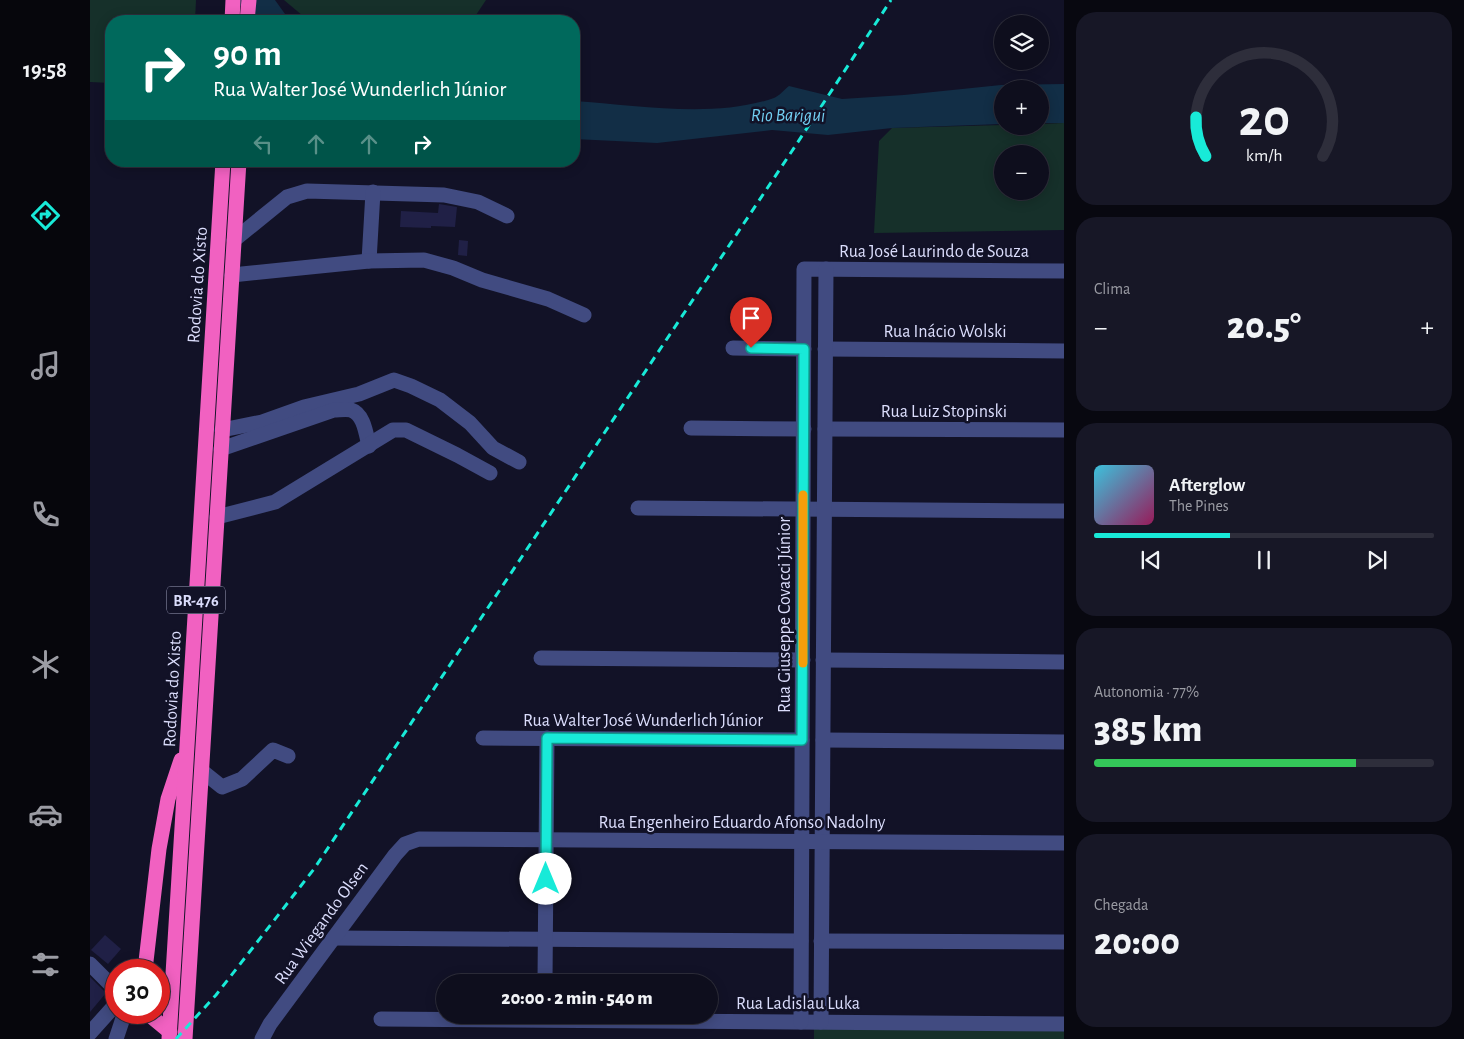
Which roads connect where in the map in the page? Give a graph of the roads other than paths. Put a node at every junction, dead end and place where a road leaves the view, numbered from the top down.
1 (233, 0) edge
2 (249, 0) edge
3 (232, 15) edge
4 (248, 15) edge
5 (223, 167) edge
6 (239, 167) edge
7 (373, 192) junction
8 (507, 216) dead end
9 (234, 240) junction
10 (369, 261) junction
11 (804, 269) joint
12 (826, 269) junction
13 (1064, 271) edge
14 (232, 276) junction
15 (584, 315) dead end
16 (733, 348) dead end
17 (804, 349) junction
18 (825, 349) junction
19 (1064, 351) edge
20 (691, 428) dead end
21 (804, 429) junction
22 (825, 429) junction
23 (222, 430) junction
24 (1064, 430) edge
25 (369, 446) junction
26 (221, 449) junction
27 (518, 462) dead end
28 (490, 473) dead end
29 (638, 508) dead end
30 (803, 509) junction
31 (824, 510) junction
32 (1064, 511) edge
33 (217, 516) junction
34 (541, 658) dead end
35 (803, 660) junction
36 (823, 660) junction
37 (1064, 662) edge
38 (483, 738) dead end
39 (547, 738) junction
40 (188, 739) junction
41 (802, 740) junction
42 (823, 740) junction
43 (1064, 742) edge
44 (288, 756) dead end
45 (202, 770) junction
46 (419, 839) joint
47 (546, 840) junction
48 (802, 841) junction
49 (822, 841) junction
50 (1064, 843) edge
51 (334, 938) junction
52 (545, 939) junction
53 (801, 941) junction
54 (822, 941) junction
55 (1064, 942) edge
56 (146, 959) edge
57 (90, 964) edge
58 (545, 974) edge
59 (105, 979) edge
60 (105, 1016) edge
61 (381, 1019) dead end
62 (436, 1019) edge
63 (718, 1021) edge
64 (801, 1022) junction
65 (821, 1022) junction
66 (121, 1024) edge
67 (158, 1024) edge
68 (1064, 1024) edge
69 (90, 1033) edge
70 (170, 1036) edge
71 (116, 1039) edge
72 (185, 1039) edge
73 (262, 1039) edge

1 - 3 highway
2 - 4 highway
5 - 40 highway, Rodovia do Xisto / BR-476
6 - 9 highway, Rodovia do Xisto / BR-476
7 - 8 street
7 - 9 street
7 - 10 street
9 - 14 highway, Rodovia do Xisto / BR-476
10 - 14 street
10 - 15 street
11 - 12 street, Rua José Laurindo de Souza
11 - 17 street, Rua Giuseppe Covacci Júnior
12 - 13 street, Rua José Laurindo de Souza
12 - 18 street
14 - 23 highway, Rodovia do Xisto / BR-476
16 - 17 street
17 - 21 street, Rua Giuseppe Covacci Júnior
18 - 19 street, Rua Inácio Wolski
18 - 22 street
20 - 21 street
21 - 30 street, Rua Giuseppe Covacci Júnior
22 - 24 street, Rua Luiz Stopinski
22 - 31 street
23 - 26 highway, Rodovia do Xisto / BR-476
23 - 27 street
25 - 26 street
25 - 28 street
25 - 33 street
26 - 33 highway, Rodovia do Xisto / BR-476
29 - 30 street
30 - 31 street
30 - 35 street, Rua Giuseppe Covacci Júnior
31 - 32 street
31 - 36 street
33 - 45 highway, Rodovia do Xisto / BR-476
34 - 35 street
35 - 41 street, Rua Giuseppe Covacci Júnior
36 - 37 street
36 - 42 street
38 - 39 street, Rua Walter José Wunderlich Júnior
39 - 41 street, Rua Walter José Wunderlich Júnior
39 - 47 street
40 - 56 highway
40 - 70 highway, Rodovia do Xisto / BR-476
41 - 48 street, Rua Giuseppe Covacci Júnior
42 - 43 street
42 - 49 street
44 - 45 street
45 - 72 highway, Rodovia do Xisto / BR-476
46 - 47 street, Rua Engenheiro Eduardo Afonso Nadolny
46 - 51 street, Rua Wiegando Olsen
47 - 48 street, Rua Engenheiro Eduardo Afonso Nadolny
47 - 52 street
48 - 49 street, Rua Engenheiro Eduardo Afonso Nadolny
48 - 53 street, Rua Giuseppe Covacci Júnior
49 - 50 street, Rua Engenheiro Eduardo Afonso Nadolny
49 - 54 street
51 - 52 street
51 - 73 street, Rua Wiegando Olsen
52 - 53 street
52 - 58 street
53 - 64 street, Rua Giuseppe Covacci Júnior
54 - 55 street
54 - 65 street
57 - 59 street
60 - 69 street
61 - 62 street, Rua Ladislau Luka
63 - 64 street, Rua Ladislau Luka
64 - 65 street, Rua Ladislau Luka
65 - 68 street, Rua Ladislau Luka
66 - 71 street
67 - 70 highway

